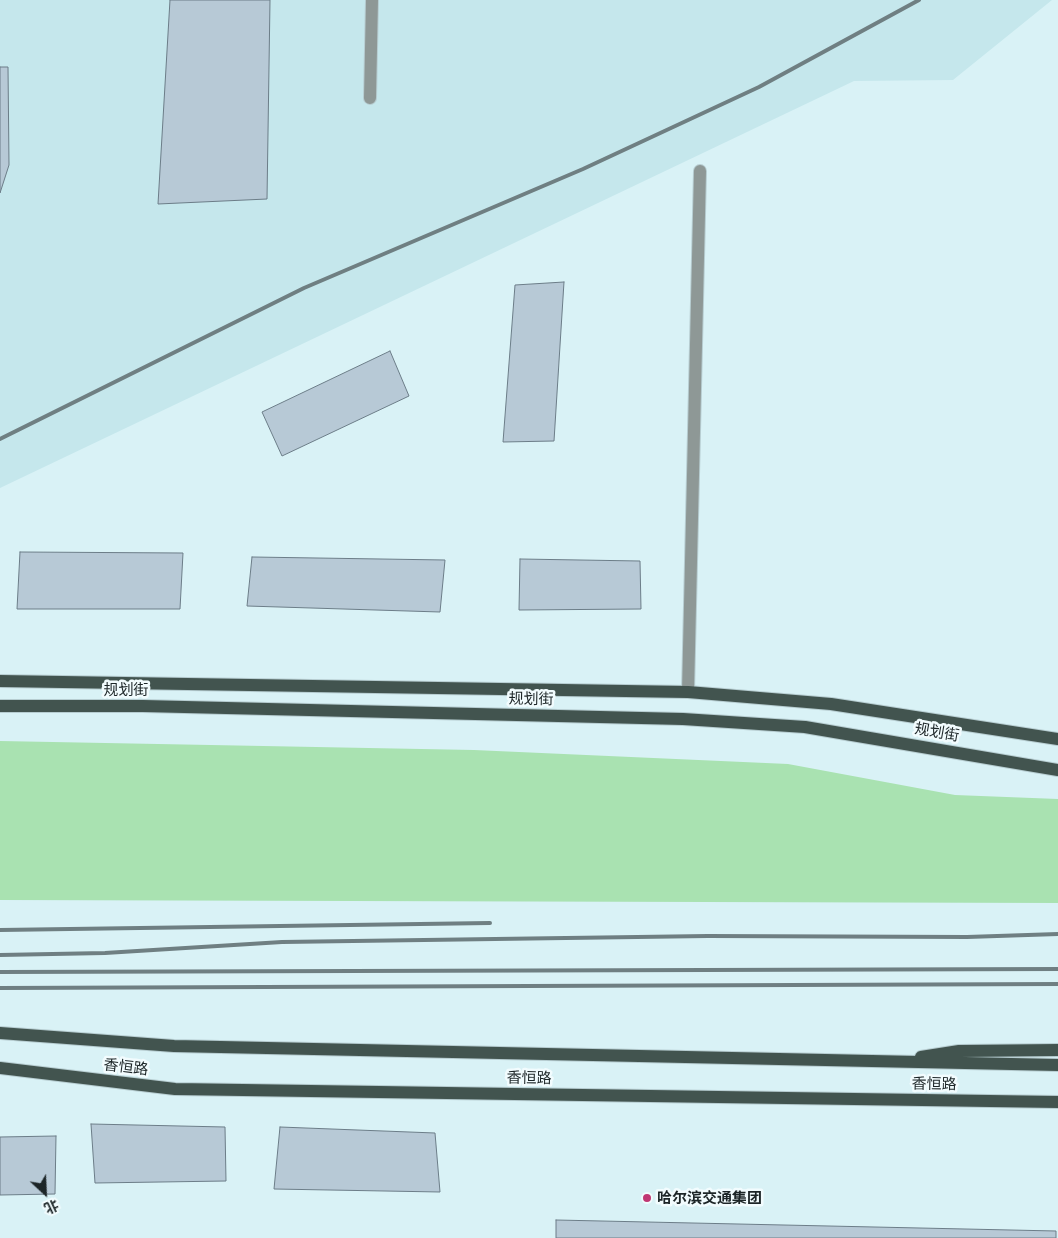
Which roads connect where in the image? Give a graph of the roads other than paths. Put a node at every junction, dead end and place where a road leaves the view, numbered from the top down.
1 (372, 0) edge
2 (370, 98) dead end
3 (700, 171) dead end
4 (0, 681) edge
5 (688, 692) junction
6 (0, 706) edge
7 (1058, 739) edge
8 (1058, 770) edge
9 (0, 1033) edge
10 (1058, 1050) edge
11 (890, 1062) junction
12 (1058, 1065) edge
13 (0, 1069) edge
14 (1058, 1102) edge

1 - 2 street
3 - 5 street
4 - 5 main road, 规划街
5 - 7 main road, 规划街
6 - 8 main road, 规划街
9 - 11 main road, 香恒路
10 - 11 main road
11 - 12 main road, 香恒路
13 - 14 main road, 香恒路

